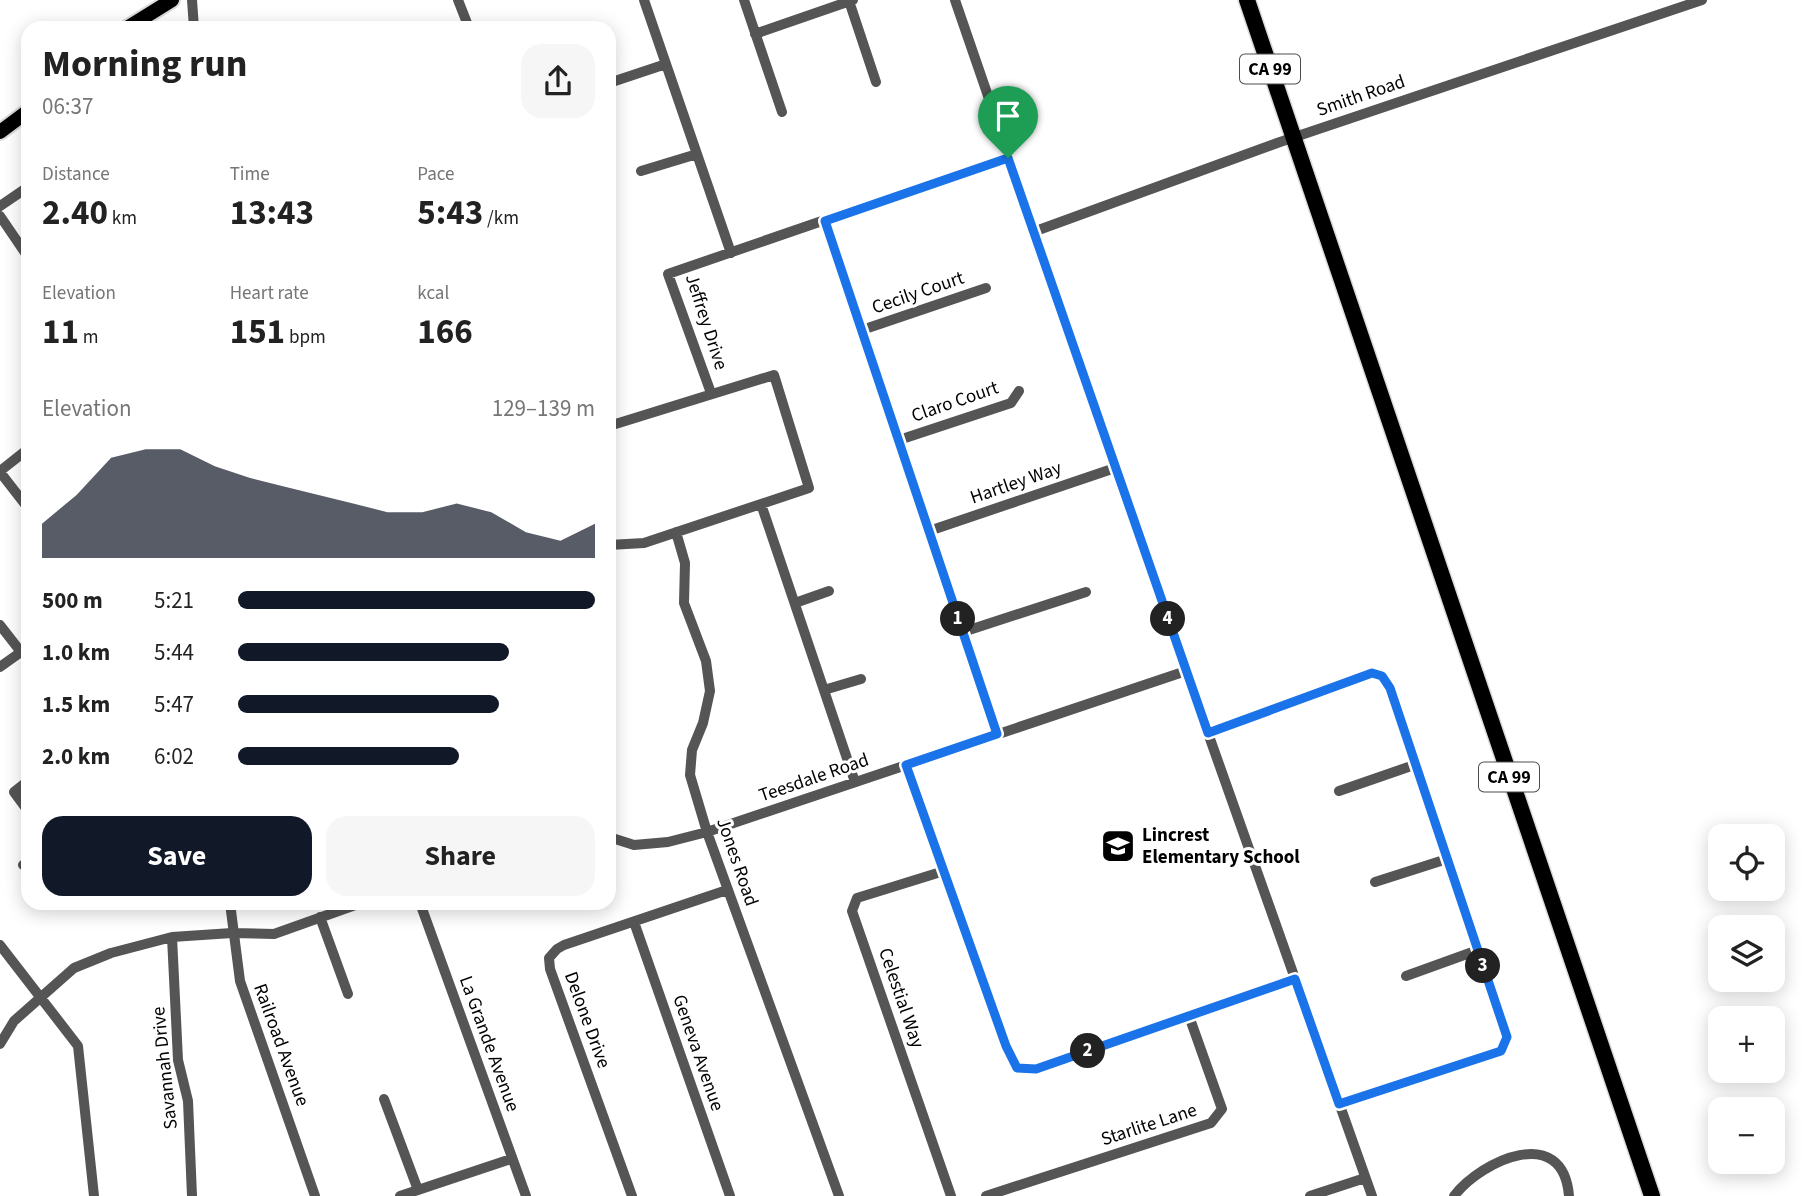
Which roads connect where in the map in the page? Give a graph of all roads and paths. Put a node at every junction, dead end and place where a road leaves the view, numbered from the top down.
1 (172, 0) edge
2 (192, 0) edge
3 (458, 0) edge
4 (644, 0) edge
5 (744, 0) edge
6 (955, 0) edge
7 (1247, 0) edge
8 (1702, 0) edge
9 (851, 1) edge
10 (138, 21) edge
11 (194, 21) edge
12 (466, 21) edge
13 (755, 34) junction
14 (666, 64) junction
15 (616, 81) edge
16 (876, 82) dead end
17 (782, 112) dead end
18 (21, 116) edge
19 (0, 132) edge
20 (1293, 138) junction
21 (697, 154) junction
22 (1008, 158) junction
23 (641, 171) dead end
24 (21, 192) edge
25 (0, 206) edge
26 (0, 216) edge
27 (825, 221) junction
28 (1033, 232) junction
29 (21, 247) edge
30 (731, 253) junction
31 (986, 288) dead end
32 (862, 330) junction
33 (1019, 391) dead end
34 (711, 393) junction
35 (616, 424) edge
36 (899, 440) junction
37 (21, 455) edge
38 (1115, 468) junction
39 (0, 472) edge
40 (21, 499) edge
41 (761, 504) junction
42 (929, 531) junction
43 (676, 532) junction
44 (616, 545) edge
45 (829, 591) dead end
46 (1086, 592) dead end
47 (794, 603) junction
48 (0, 625) edge
49 (962, 632) junction
50 (21, 646) edge
51 (21, 653) edge
52 (0, 667) edge
53 (1186, 671) junction
54 (861, 679) dead end
55 (824, 690) junction
56 (1208, 733) junction
57 (997, 734) junction
58 (1417, 764) junction
59 (906, 765) junction
60 (855, 782) junction
61 (21, 786) edge
62 (1339, 791) dead end
63 (21, 802) edge
64 (707, 832) junction
65 (616, 839) edge
66 (1447, 859) junction
67 (944, 871) junction
68 (1375, 883) dead end
69 (727, 890) junction
70 (230, 910) edge
71 (341, 910) edge
72 (422, 910) edge
73 (320, 917) junction
74 (634, 922) junction
75 (232, 933) junction
76 (172, 937) junction
77 (0, 945) edge
78 (1478, 950) junction
79 (1406, 976) dead end
80 (1295, 979) junction
81 (348, 994) dead end
82 (40, 998) junction
83 (1189, 1016) junction
84 (0, 1044) edge
85 (384, 1099) dead end
86 (1339, 1104) junction
87 (511, 1159) junction
88 (1365, 1178) junction
89 (418, 1190) junction
90 (94, 1196) edge
91 (192, 1196) edge
92 (315, 1196) edge
93 (400, 1196) edge
94 (526, 1196) edge
95 (632, 1196) edge
96 (730, 1196) edge
97 (839, 1196) edge
98 (951, 1196) edge
99 (986, 1196) edge
100 (1310, 1196) edge
101 (1372, 1196) edge
102 (1454, 1196) edge
103 (1569, 1196) edge
104 (1651, 1196) edge

1 - 10 main road
2 - 11 street
3 - 12 street
4 - 14 street
5 - 13 street
6 - 22 street
7 - 20 highway, CA 99
8 - 20 street, Smith Road
9 - 13 street
9 - 16 street
13 - 17 street
14 - 15 street
14 - 21 street
18 - 19 main road
20 - 28 street, Smith Road
20 - 104 highway, CA 99
21 - 23 street
21 - 30 street
22 - 27 street
22 - 28 street
24 - 25 street
26 - 29 street
27 - 30 street
27 - 32 street
28 - 38 street
30 - 34 street, Jeffrey Drive
31 - 32 street, Cecily Court
32 - 36 street
33 - 36 street, Claro Court
34 - 35 street
34 - 41 street, Jeffrey Drive
36 - 42 street
37 - 39 street
38 - 42 street, Hartley Way
38 - 53 street
39 - 40 street
41 - 43 street
41 - 47 street
42 - 49 street
43 - 44 street
43 - 64 street, Jones Road
45 - 47 street
46 - 49 street
47 - 55 street
48 - 50 street
49 - 57 street
51 - 52 street
53 - 56 street
53 - 57 street, Teesdale Road
54 - 55 street
55 - 60 street
56 - 58 street
56 - 80 street
57 - 59 street, Teesdale Road
58 - 62 street
58 - 66 street
59 - 60 street, Teesdale Road
59 - 67 street
60 - 64 street, Teesdale Road
61 - 63 street
64 - 65 street, Teesdale Road
64 - 69 street, Jones Road
66 - 68 street
66 - 78 street
67 - 83 street
67 - 98 street, Celestial Way
69 - 74 street, Delone Drive
69 - 97 street, Jones Road
70 - 75 street, Railroad Avenue
71 - 73 street
72 - 87 street, La Grande Avenue
73 - 75 street
73 - 81 street
74 - 95 street, Delone Drive
74 - 96 street, Geneva Avenue
75 - 76 street
75 - 92 street, Railroad Avenue
76 - 82 street
76 - 91 street, Savannah Drive
77 - 82 street
78 - 79 street
78 - 86 street
80 - 83 street
80 - 86 street
82 - 84 street
82 - 90 street
83 - 99 street, Starlite Lane
85 - 89 street
86 - 88 street
87 - 89 street
87 - 94 street, La Grande Avenue
88 - 100 street
88 - 101 street
89 - 93 street
102 - 103 street

